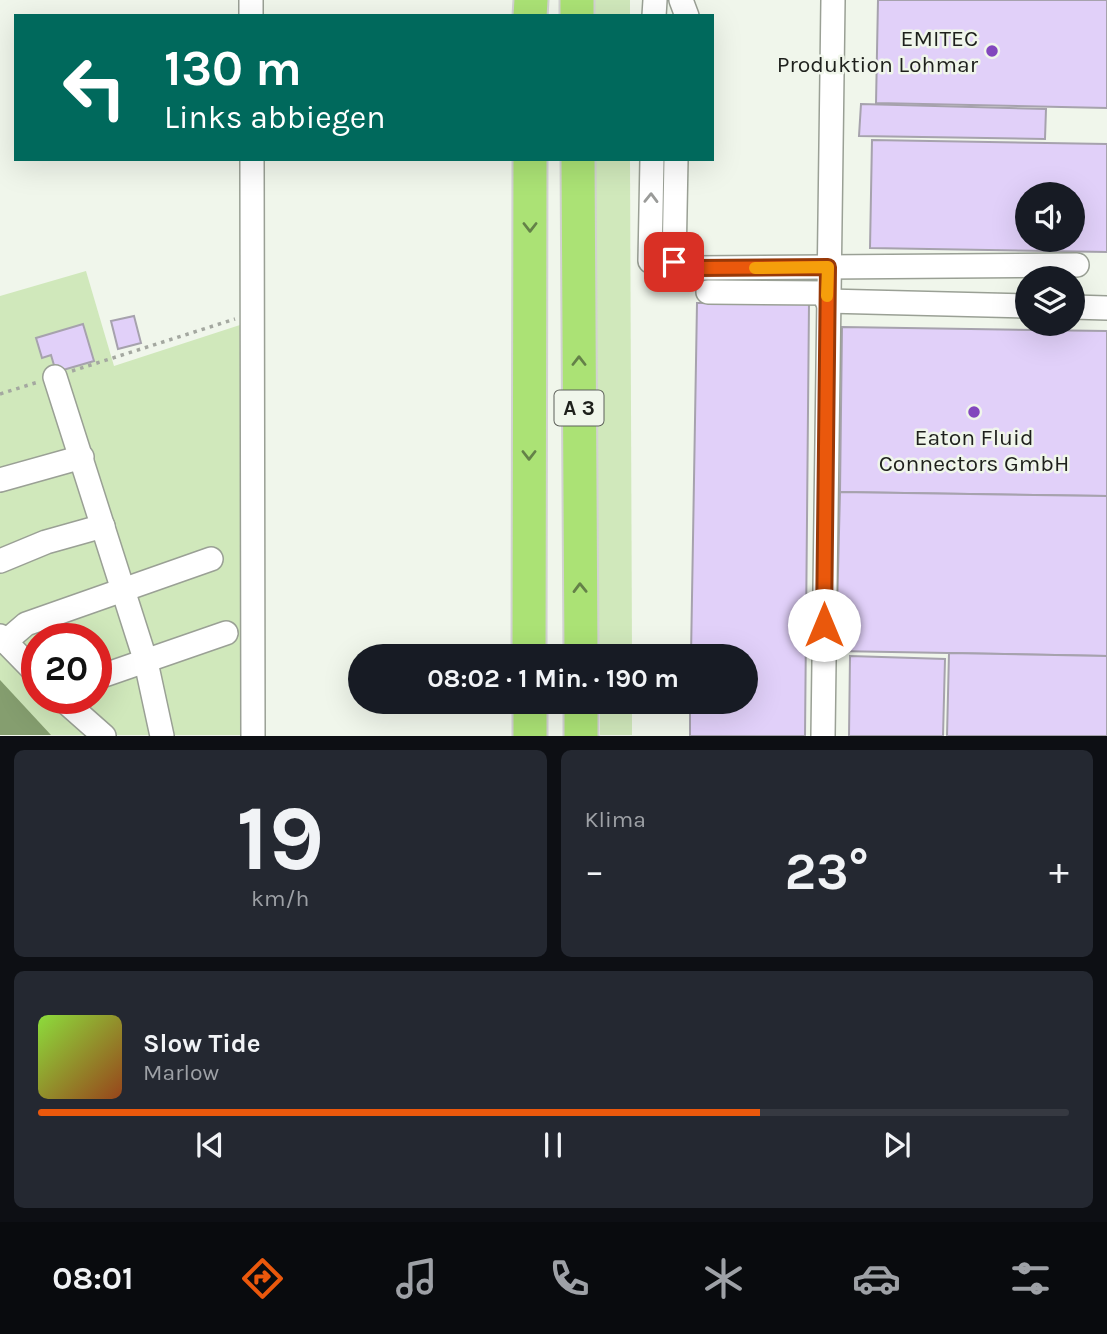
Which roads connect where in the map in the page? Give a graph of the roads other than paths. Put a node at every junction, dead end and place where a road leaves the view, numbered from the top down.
1 (833, 0) edge
2 (253, 161) edge
3 (530, 161) edge
4 (578, 161) edge
5 (652, 161) edge
6 (676, 161) edge
7 (690, 161) edge
8 (696, 206) dead end
9 (674, 262) junction
10 (1077, 265) dead end
11 (828, 267) junction
12 (708, 292) dead end
13 (827, 297) junction
14 (1015, 305) edge
15 (1085, 307) edge
16 (1107, 308) edge
17 (55, 377) road end
18 (82, 457) junction
19 (0, 480) edge
20 (103, 526) junction
21 (211, 559) dead end
22 (0, 561) edge
23 (123, 590) junction
24 (226, 633) dead end
25 (2, 639) edge
26 (529, 644) edge
27 (581, 644) edge
28 (21, 658) edge
29 (146, 662) junction
30 (112, 673) edge
31 (80, 714) edge
32 (530, 714) edge
33 (582, 714) edge
34 (104, 736) edge
35 (162, 736) edge
36 (253, 736) edge
37 (530, 736) edge
38 (581, 736) edge
39 (823, 736) edge

1 - 11 street
2 - 36 street
3 -> 26 highway, A 3
27 -> 4 highway, A 3
9 -> 5 street
6 - 9 street
7 - 8 street
9 - 11 street
10 - 11 street
11 - 13 street
12 - 13 street
13 - 14 street
13 - 39 street
15 - 16 street
17 - 18 street
18 - 19 street
18 - 20 street
20 - 22 street
20 - 23 street
21 - 23 street
23 - 25 street
23 - 29 street
24 - 29 street
25 - 28 street
29 - 30 street
29 - 35 street
31 - 34 street
32 - 37 highway
33 - 38 highway

